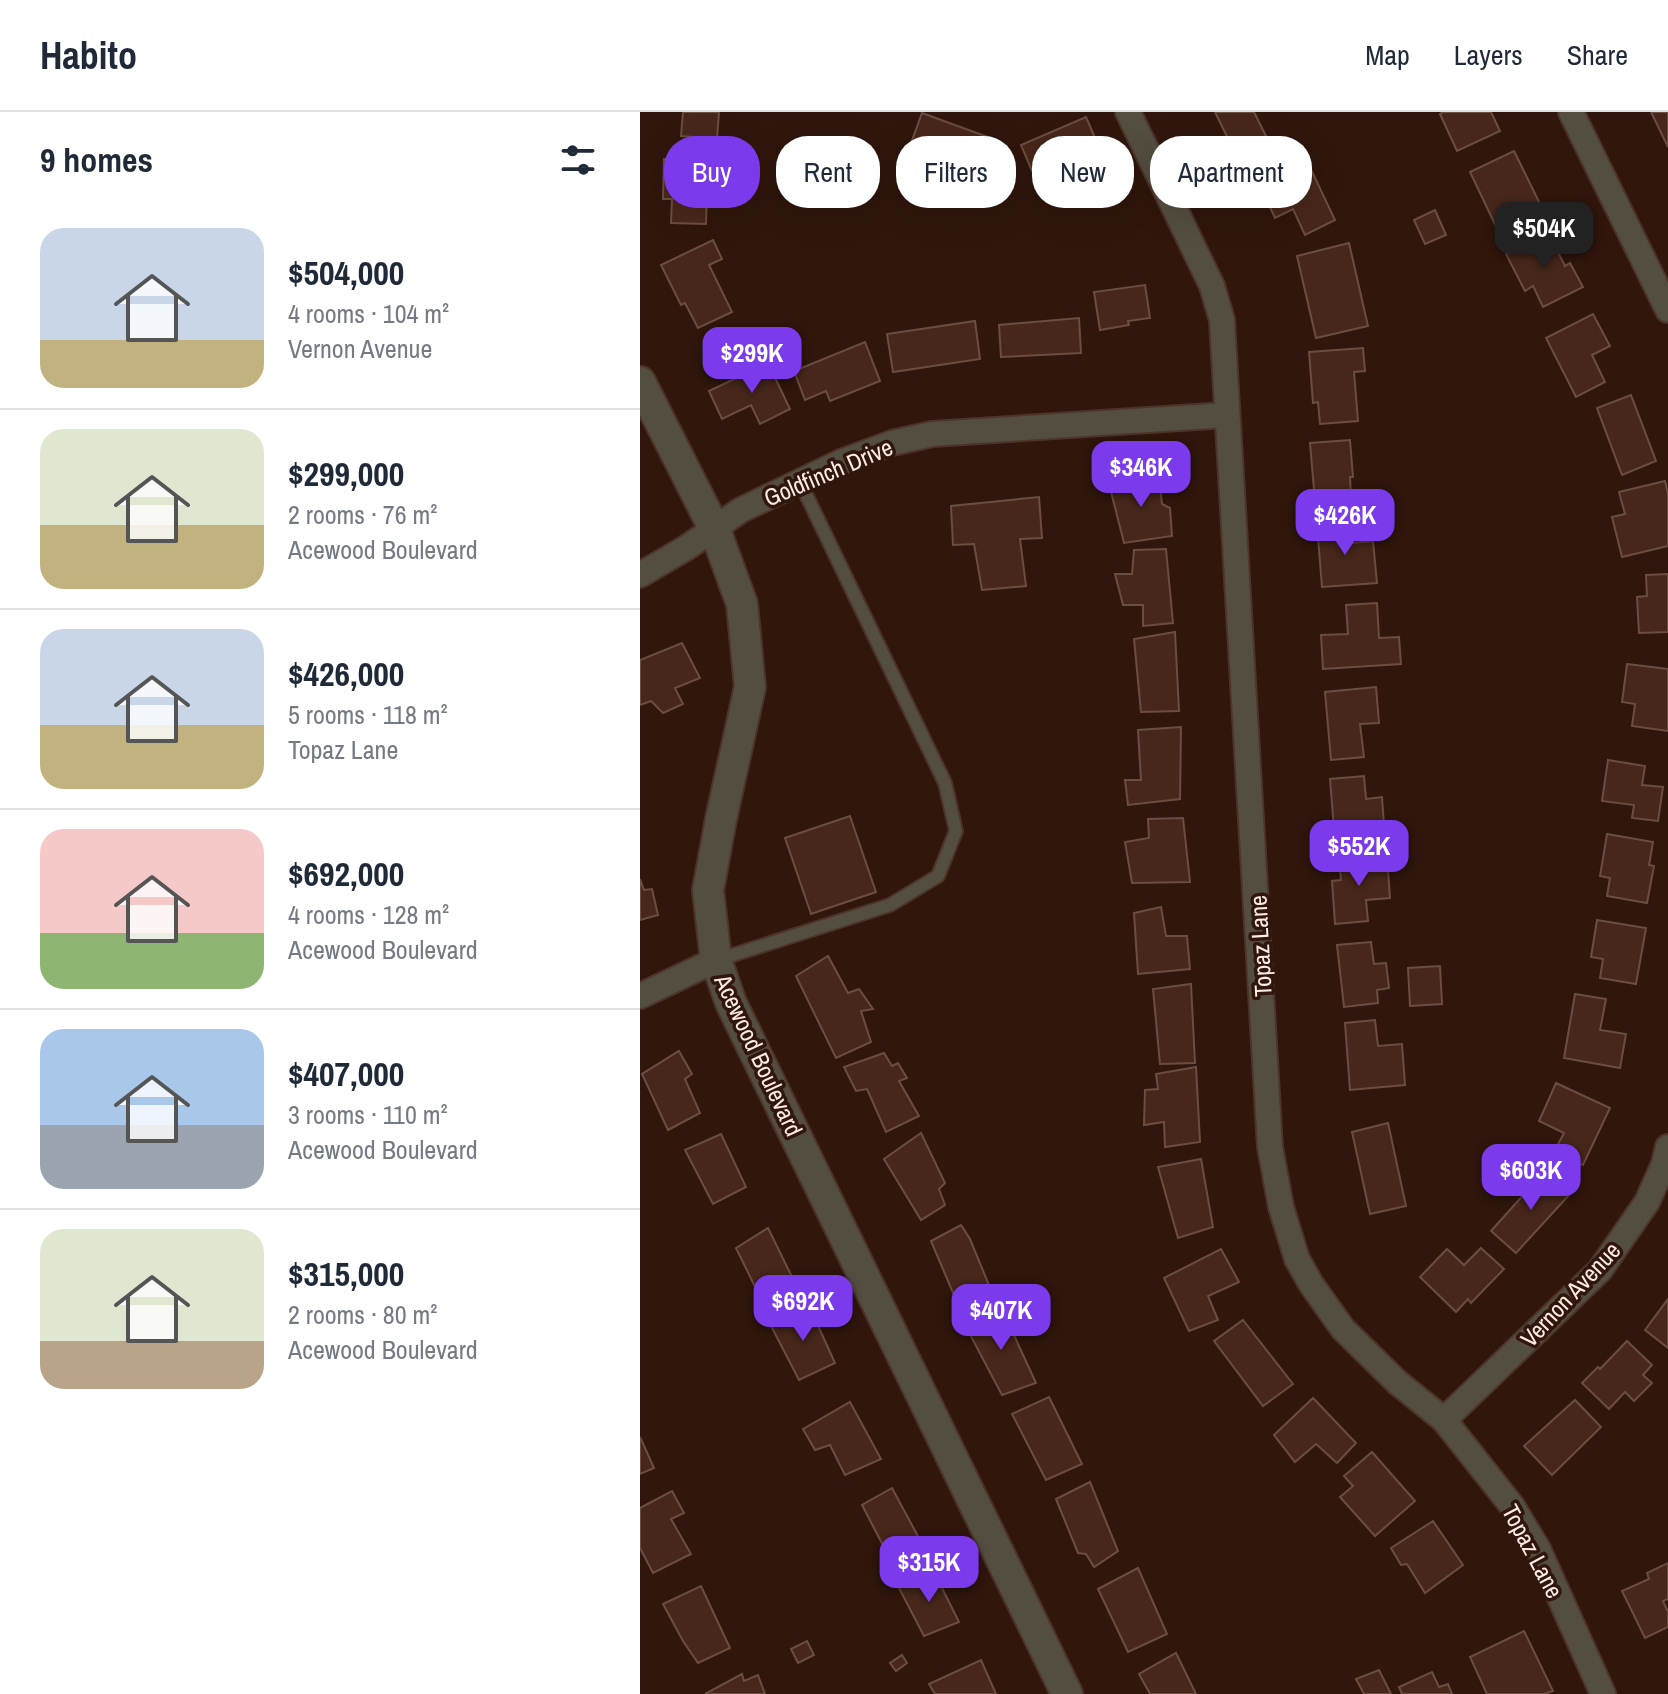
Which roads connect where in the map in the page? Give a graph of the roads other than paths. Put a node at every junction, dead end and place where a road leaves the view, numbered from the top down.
1 (1128, 112) edge
2 (1571, 112) edge
3 (1668, 310) edge
4 (640, 382) edge
5 (1227, 415) junction
6 (800, 482) junction
7 (715, 530) junction
8 (640, 575) edge
9 (716, 960) junction
10 (640, 996) edge
11 (1668, 1147) edge
12 (1444, 1420) junction
13 (1067, 1694) edge
14 (1603, 1694) edge

1 - 5 street, Topaz Lane
2 - 3 street
4 - 7 street, Acewood Boulevard
5 - 6 street, Goldfinch Drive
5 - 12 street, Topaz Lane
6 - 7 street, Goldfinch Drive
6 - 9 lane
7 - 8 street, Goldfinch Drive
7 - 9 street, Acewood Boulevard
9 - 10 street
9 - 13 street, Acewood Boulevard
11 - 12 street, Vernon Avenue
12 - 14 street, Topaz Lane

